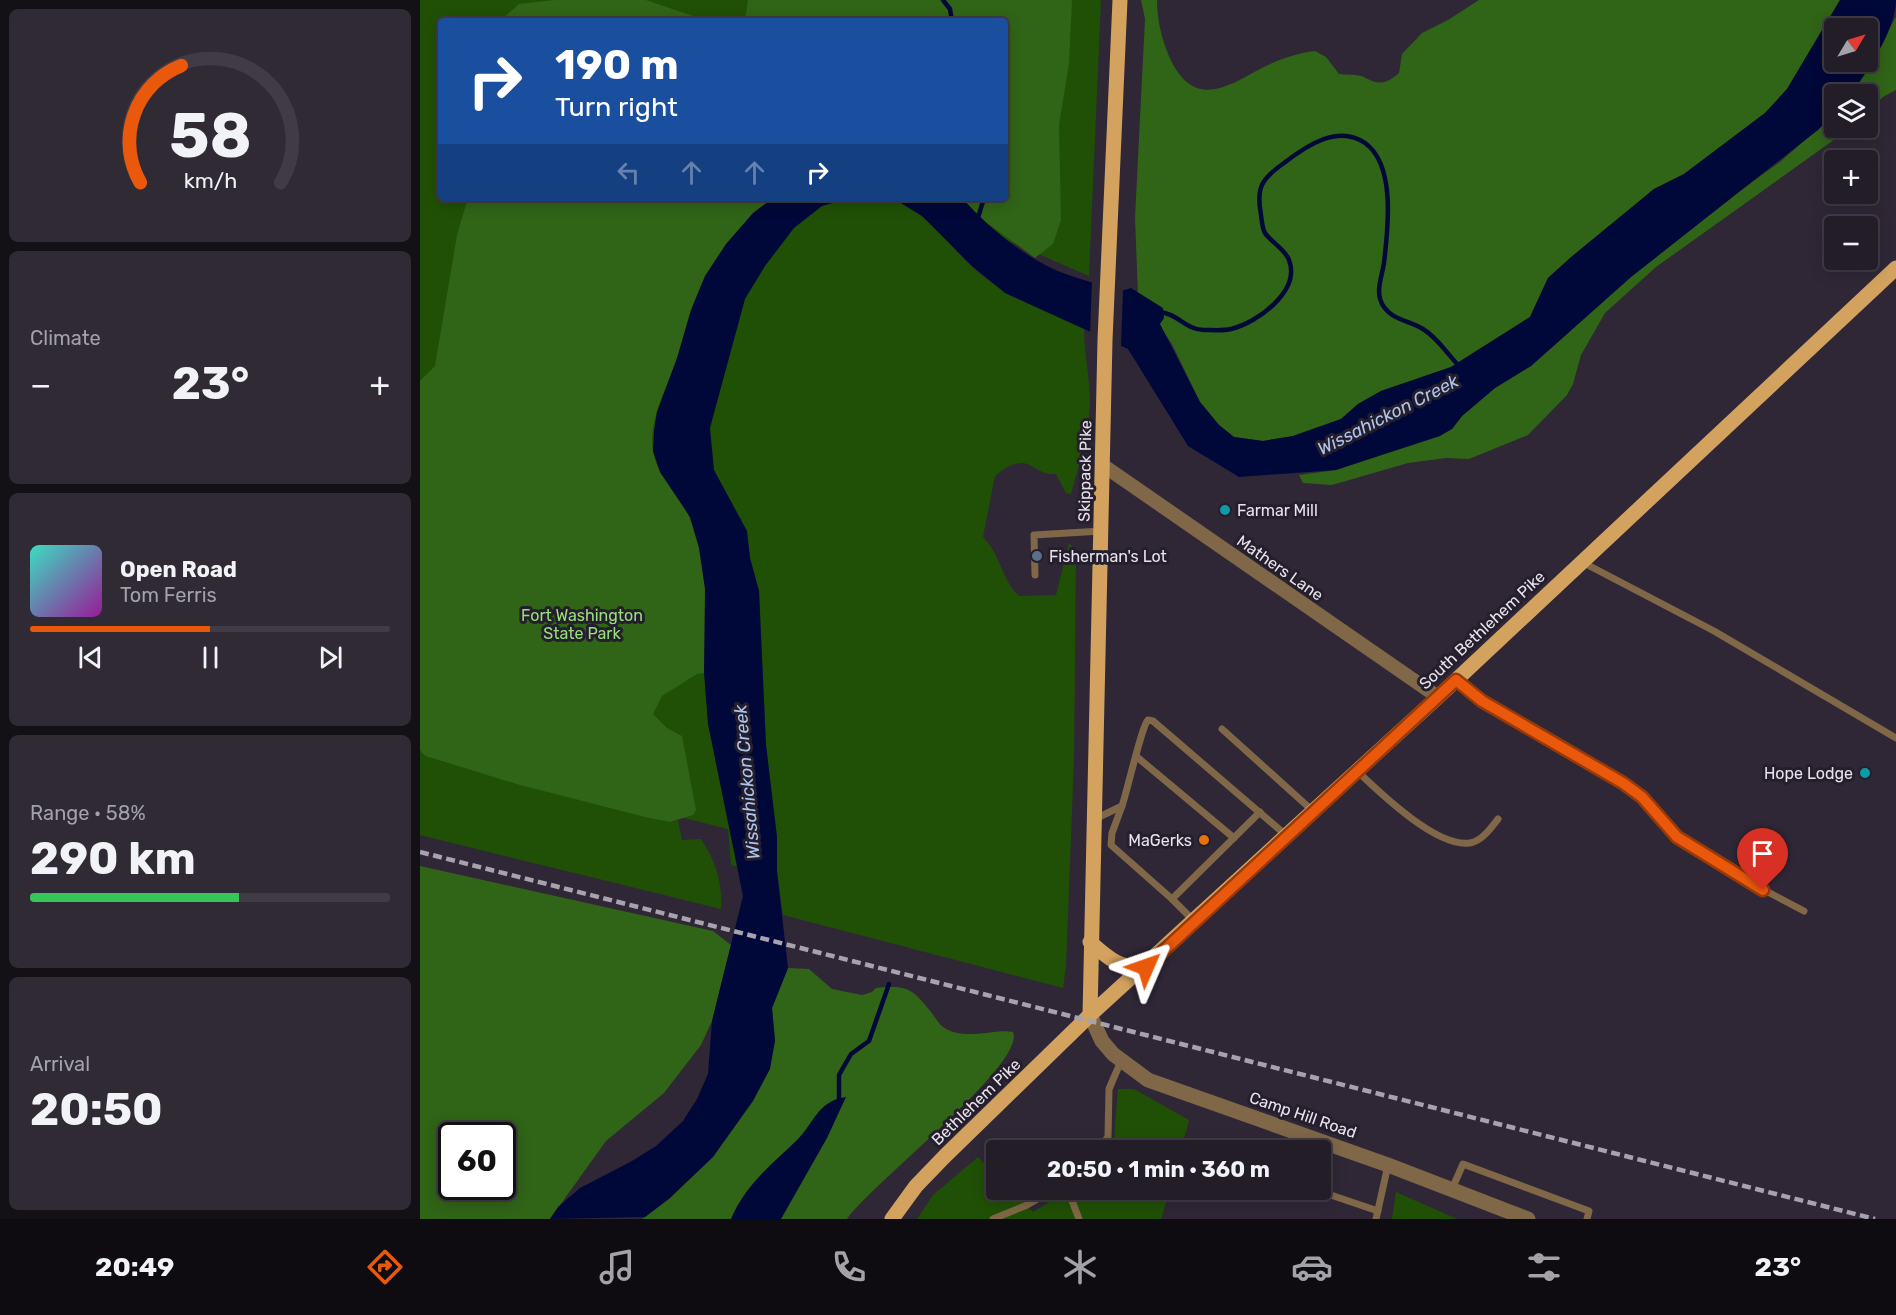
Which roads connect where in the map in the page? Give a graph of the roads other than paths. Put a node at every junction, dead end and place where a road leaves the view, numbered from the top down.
1 (1120, 0) edge
2 (1896, 268) edge
3 (1104, 466) junction
4 (1102, 531) junction
5 (1582, 562) junction
6 (1035, 575) dead end
7 (1456, 680) junction
8 (1438, 697) junction
9 (1222, 729) dead end
10 (1896, 738) edge
11 (1137, 757) junction
12 (1358, 771) junction
13 (1122, 806) junction
14 (1260, 812) junction
15 (1314, 812) junction
16 (1498, 819) dead end
17 (1094, 820) junction
18 (1287, 836) junction
19 (1234, 838) junction
20 (1172, 899) junction
21 (1804, 911) dead end
22 (1195, 922) junction
23 (1090, 942) junction
24 (1146, 967) junction
25 (1090, 1015) junction
26 (1121, 1061) junction
27 (1106, 1140) edge
28 (1388, 1165) junction
29 (1452, 1189) junction
30 (1331, 1196) edge
31 (1036, 1200) edge
32 (1072, 1200) edge
33 (1377, 1215) edge
34 (892, 1219) edge
35 (993, 1219) edge
36 (1079, 1219) edge
37 (1528, 1219) edge
38 (1587, 1219) edge

1 - 3 main road, Skippack Pike
2 - 5 main road, South Bethlehem Pike
3 - 4 main road, Skippack Pike
3 - 8 street, Mathers Lane
4 - 6 lane
4 - 17 main road, Skippack Pike
5 - 7 main road, South Bethlehem Pike
5 - 10 lane
7 - 8 main road, South Bethlehem Pike
7 - 21 lane
8 - 12 main road, South Bethlehem Pike
9 - 15 lane
11 - 13 lane
11 - 14 lane
11 - 19 lane
12 - 15 main road, South Bethlehem Pike
12 - 16 lane
13 - 17 lane
13 - 20 lane
14 - 18 lane
14 - 19 lane
15 - 18 main road, South Bethlehem Pike
17 - 23 main road, Skippack Pike
18 - 22 main road, South Bethlehem Pike
19 - 20 lane
20 - 22 lane
22 - 24 main road, South Bethlehem Pike
23 - 24 main road
23 - 25 main road, Skippack Pike
24 - 25 main road, South Bethlehem Pike
25 - 26 street, Camp Hill Road
25 - 34 main road, Bethlehem Pike
26 - 27 lane
26 - 28 street, Camp Hill Road
28 - 29 street, Camp Hill Road
28 - 33 lane
29 - 37 street, Camp Hill Road
29 - 38 lane
30 - 33 lane
31 - 35 lane
32 - 36 lane

